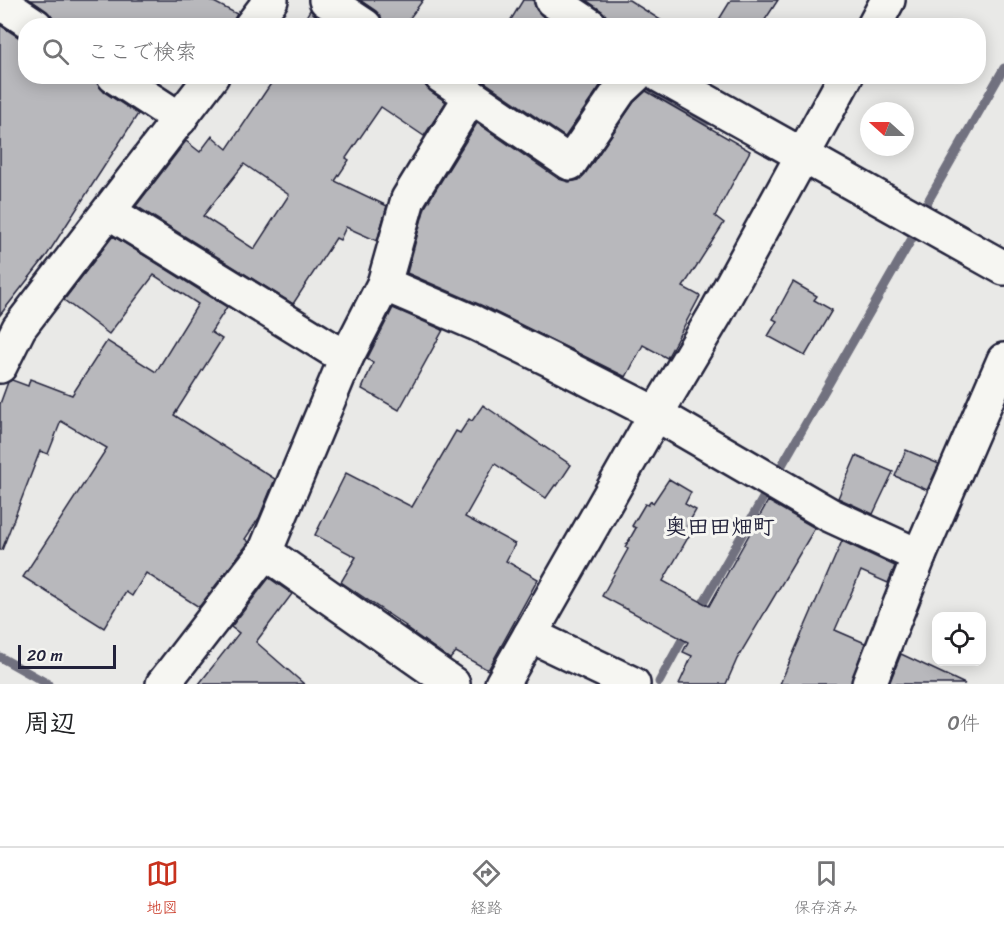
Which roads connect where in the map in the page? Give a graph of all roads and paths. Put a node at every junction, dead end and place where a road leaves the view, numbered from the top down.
1 (271, 0) edge
2 (326, 0) edge
3 (552, 0) edge
4 (888, 0) edge
5 (0, 2) edge
6 (24, 18) edge
7 (257, 18) edge
8 (353, 18) edge
9 (579, 18) edge
10 (878, 18) edge
11 (126, 84) edge
12 (206, 84) edge
13 (453, 84) edge
14 (626, 84) edge
15 (675, 84) edge
16 (842, 84) edge
17 (471, 96) junction
18 (180, 119) junction
19 (804, 155) junction
20 (109, 212) junction
21 (1004, 268) edge
22 (384, 284) junction
23 (346, 358) junction
24 (1004, 360) edge
25 (0, 366) edge
26 (656, 414) junction
27 (265, 552) junction
28 (919, 556) junction
29 (531, 635) junction
30 (163, 684) edge
31 (453, 684) edge
32 (502, 684) edge
33 (633, 684) edge
34 (869, 684) edge

1 - 7 street
2 - 8 street
3 - 9 street
4 - 10 street
5 - 6 street
11 - 18 street
12 - 18 street
13 - 17 street
14 - 17 street
15 - 19 street
16 - 19 street
17 - 22 street
18 - 20 street
19 - 21 street
19 - 26 street
20 - 23 street
20 - 25 street
22 - 23 street
22 - 26 street
23 - 27 street
24 - 28 street
26 - 28 street
26 - 29 street
27 - 30 street
27 - 31 street
28 - 34 street
29 - 32 street
29 - 33 street

